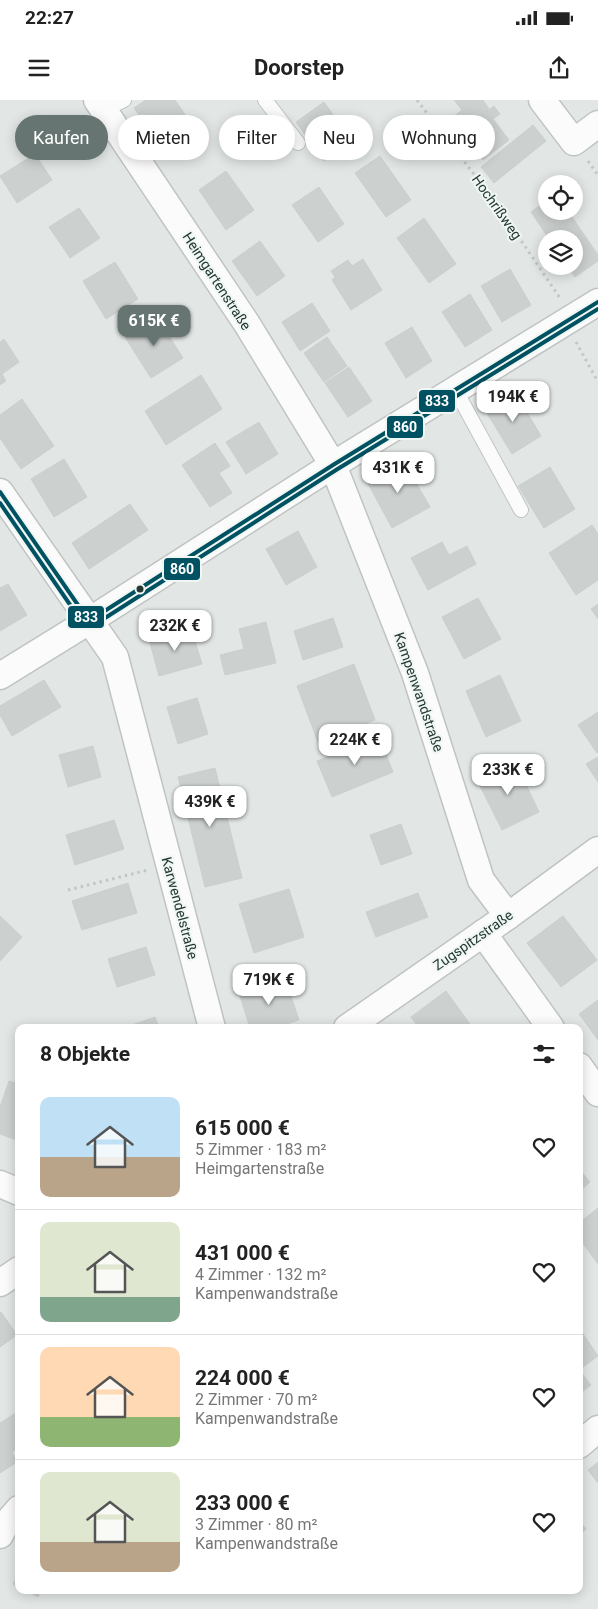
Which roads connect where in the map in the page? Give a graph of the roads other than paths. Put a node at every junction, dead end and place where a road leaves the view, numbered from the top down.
1 (265, 100) edge
2 (542, 100) edge
3 (109, 103) edge
4 (598, 124) edge
5 (298, 143) dead end
6 (598, 302) edge
7 (455, 389) junction
8 (333, 464) junction
9 (0, 492) edge
10 (521, 510) dead end
11 (89, 621) junction
12 (0, 676) edge
13 (598, 850) edge
14 (508, 916) junction
15 (483, 933) junction
16 (211, 1024) edge
17 (353, 1024) edge
18 (548, 1024) edge
19 (583, 1072) edge
20 (598, 1093) edge
21 (0, 1184) edge
22 (15, 1190) edge
23 (15, 1273) edge
24 (0, 1283) edge
25 (598, 1429) edge
26 (583, 1442) edge
27 (15, 1514) edge
28 (0, 1534) edge

1 - 5 lane
2 - 4 street
3 - 8 street, Heimgartenstraße
6 - 7 street
7 - 8 street
7 - 10 lane
8 - 11 street
8 - 14 street, Kampenwandstraße
9 - 11 street, Karwendelstraße
11 - 12 street
11 - 16 street, Karwendelstraße
13 - 14 street, Zugspitzstraße
14 - 15 street, Zugspitzstraße
15 - 17 street, Zugspitzstraße
15 - 18 street
19 - 20 street
21 - 22 street
23 - 24 street
25 - 26 street
27 - 28 street

